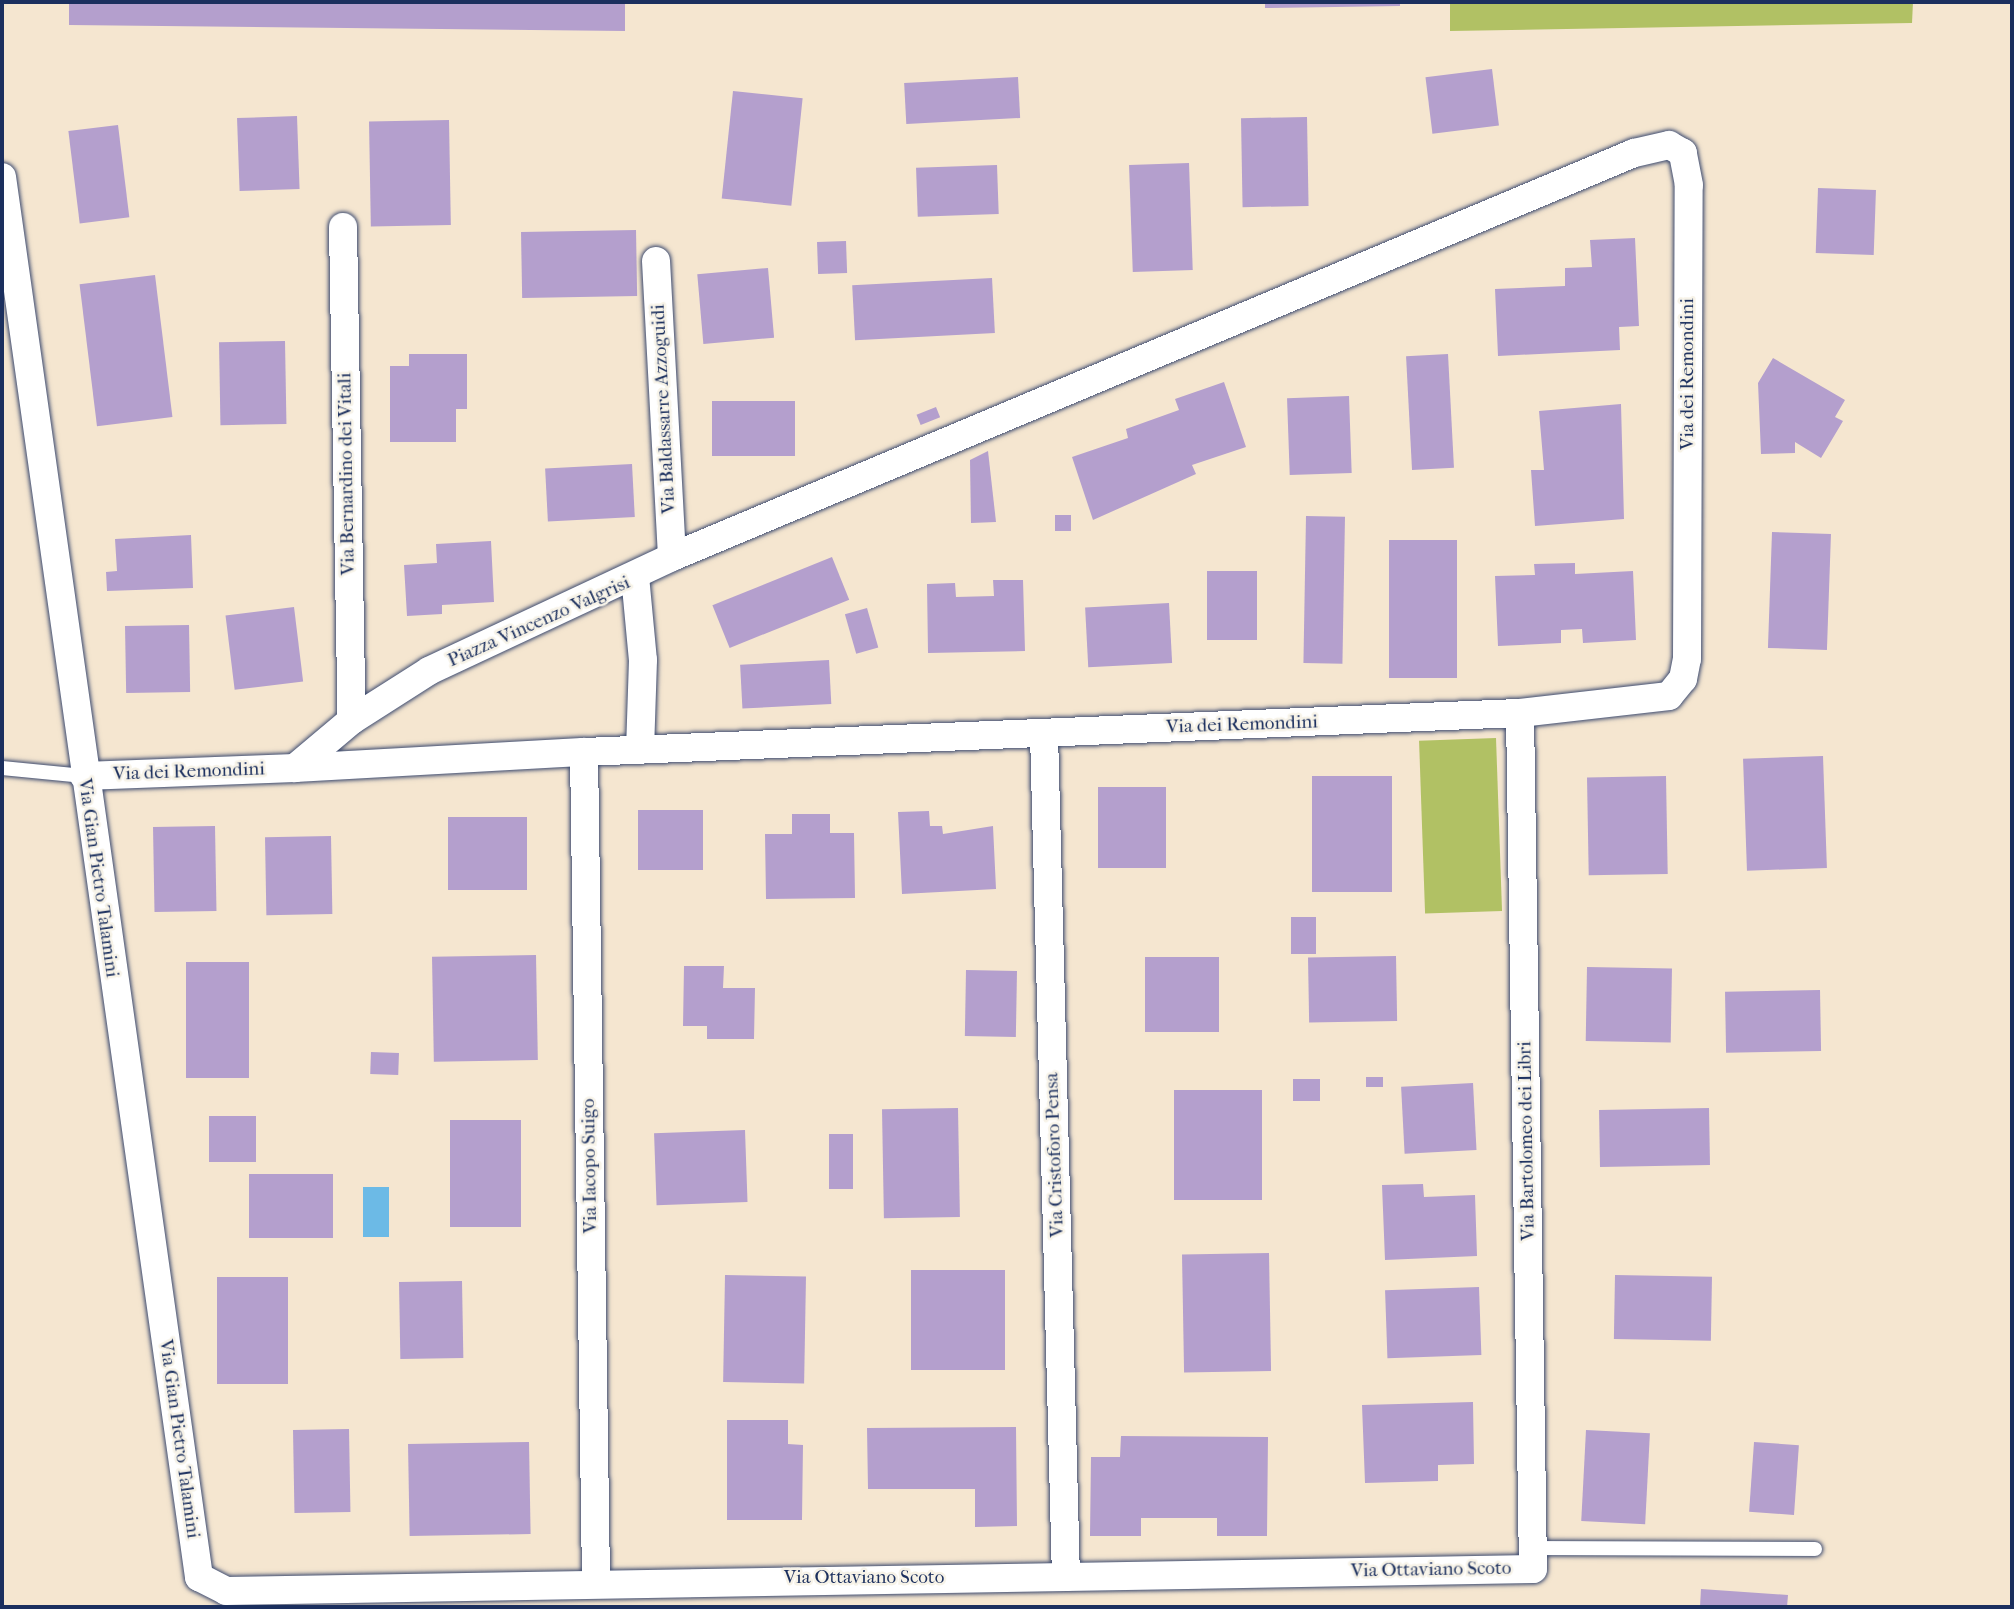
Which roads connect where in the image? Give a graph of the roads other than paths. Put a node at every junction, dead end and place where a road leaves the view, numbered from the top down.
1 (2, 177) edge
2 (5, 225) edge
3 (343, 227) dead end
4 (656, 261) dead end
5 (672, 558) junction
6 (635, 576) junction
7 (1520, 713) junction
8 (352, 720) junction
9 (1044, 733) junction
10 (640, 750) junction
11 (584, 752) junction
12 (2, 768) edge
13 (295, 768) junction
14 (84, 776) junction
15 (1815, 1549) dead end
16 (1533, 1558) junction
17 (198, 1577) joint
18 (1066, 1577) junction
19 (596, 1580) junction

1 - 2 street, Via Gian Pietro Talamini
2 - 14 street, Via Gian Pietro Talamini
3 - 8 street, Via Bernardino dei Vitali
4 - 5 street, Via Baldassarre Azzoguidi
5 - 6 street, Via dei Remondini
5 - 7 street, Via dei Remondini
6 - 8 street, Piazza Vincenzo Valgrisi
6 - 10 street, Piazza Vincenzo Valgrisi
7 - 9 street, Via dei Remondini
7 - 16 street, Via Bartolomeo dei Libri
8 - 13 street, Piazza Vincenzo Valgrisi
9 - 10 street, Via dei Remondini
9 - 18 street, Via Cristoforo Pensa
10 - 11 street
11 - 13 street
11 - 19 street, Via Iacopo Suigo
12 - 14 lane
13 - 14 street, Via dei Remondini
14 - 17 street, Via Gian Pietro Talamini
15 - 16 lane
16 - 18 street, Via Ottaviano Scoto
17 - 19 street, Via Ottaviano Scoto
18 - 19 street, Via Ottaviano Scoto

